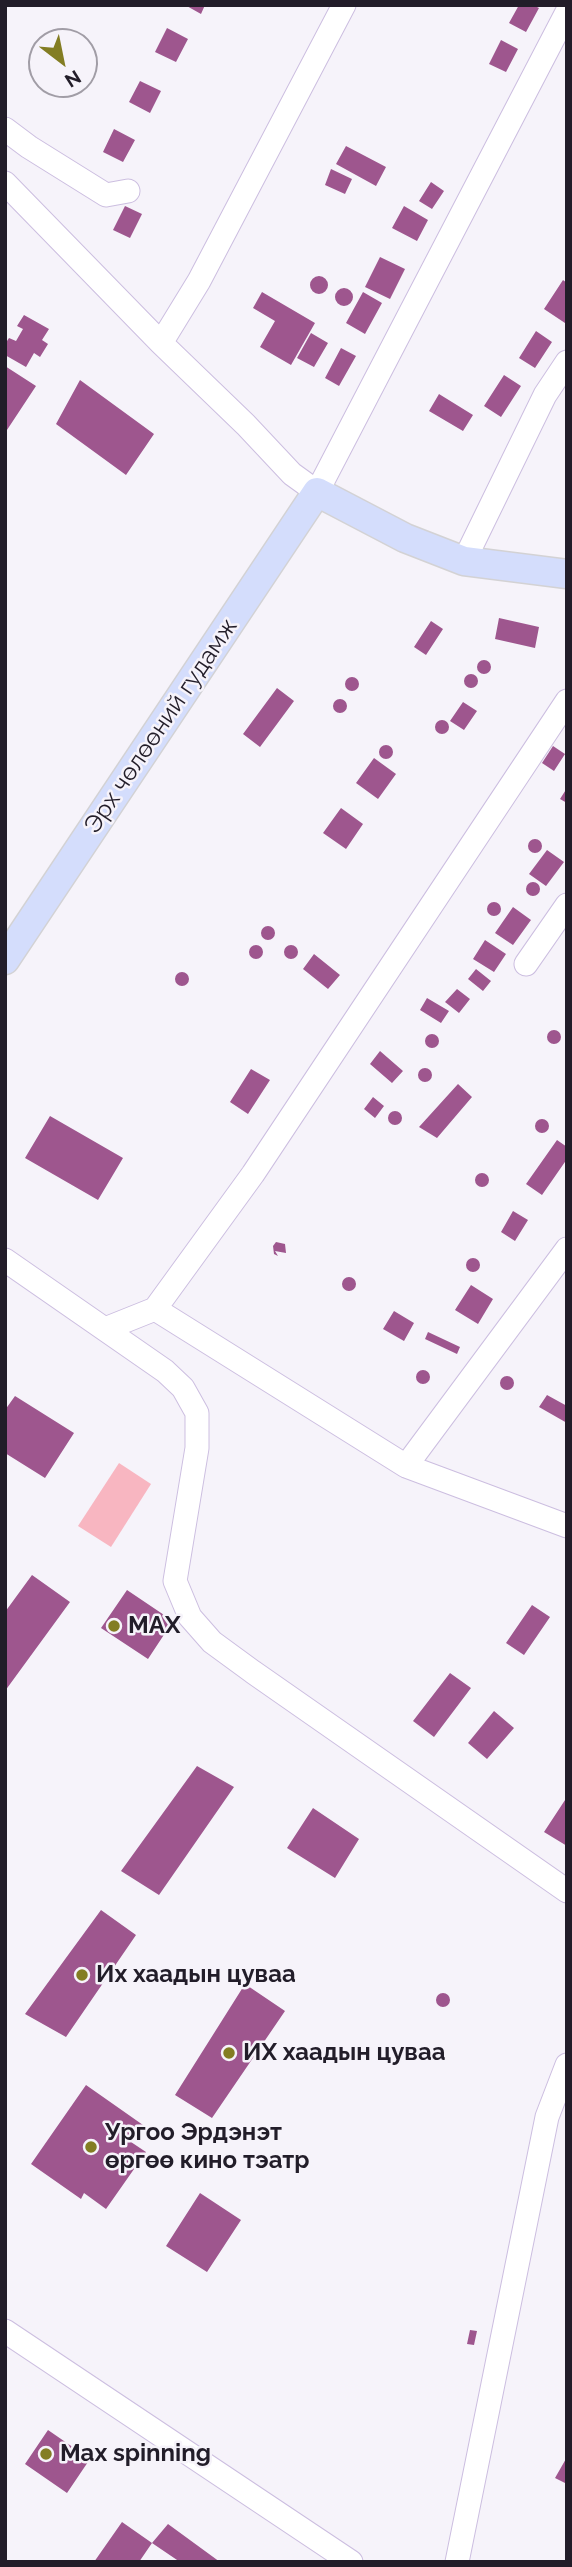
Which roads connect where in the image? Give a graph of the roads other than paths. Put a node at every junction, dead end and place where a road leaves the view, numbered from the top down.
1 (344, 5) edge
2 (567, 12) edge
3 (5, 129) edge
4 (5, 183) edge
5 (128, 191) dead end
6 (161, 343) junction
7 (567, 362) edge
8 (317, 492) junction
9 (464, 561) junction
10 (567, 574) edge
11 (567, 701) edge
12 (567, 905) edge
13 (5, 960) edge
14 (526, 964) dead end
15 (567, 1249) edge
16 (5, 1260) edge
17 (155, 1309) junction
18 (105, 1329) junction
19 (406, 1466) junction
20 (567, 1526) edge
21 (567, 1891) edge
22 (567, 2065) edge
23 (5, 2331) edge
24 (351, 2562) edge
25 (457, 2562) edge

1 - 6 street
2 - 8 street
3 - 5 street
4 - 6 street
6 - 8 street
7 - 9 street
8 - 9 main road
8 - 13 main road, Эрх чөлөөний гудамж
9 - 10 main road
11 - 17 street
12 - 14 street
15 - 19 street
16 - 18 street
17 - 18 street
17 - 19 street
18 - 21 street
19 - 20 street
22 - 25 street
23 - 24 street

